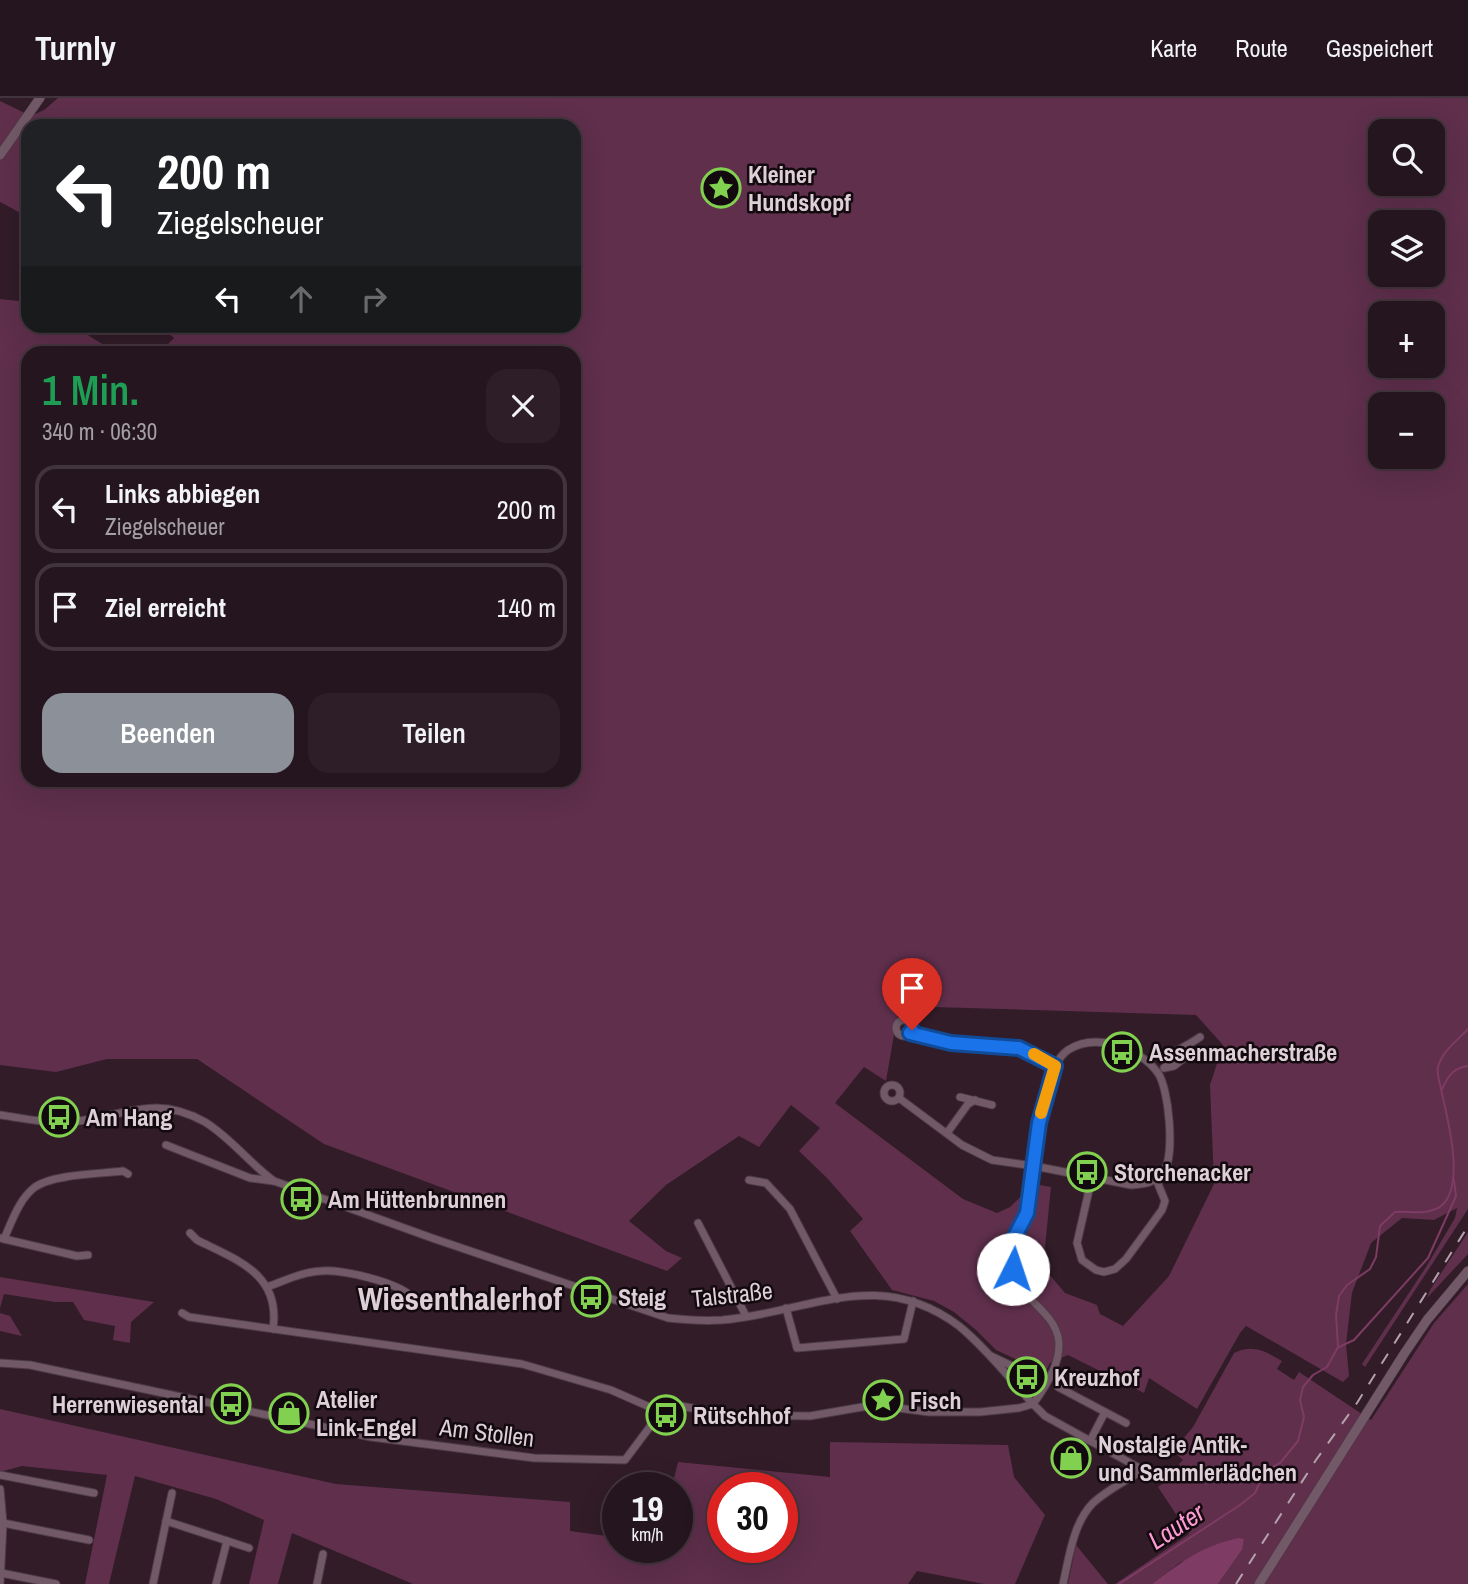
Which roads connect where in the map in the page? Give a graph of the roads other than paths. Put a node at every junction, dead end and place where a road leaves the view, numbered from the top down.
1 (40, 98) edge
2 (25, 119) edge
3 (21, 125) edge
4 (0, 155) edge
5 (910, 1033) dead end
6 (1199, 1037) dead end
7 (1055, 1066) junction
8 (1158, 1073) junction
9 (960, 1097) dead end
10 (899, 1098) dead end
11 (975, 1100) junction
12 (992, 1104) dead end
13 (0, 1115) edge
14 (947, 1133) junction
15 (166, 1145) dead end
16 (1034, 1166) junction
17 (128, 1174) dead end
18 (1092, 1177) junction
19 (1156, 1179) junction
20 (749, 1180) dead end
21 (274, 1181) junction
22 (698, 1223) dead end
23 (190, 1233) dead end
24 (2, 1238) edge
25 (88, 1255) dead end
26 (1468, 1271) edge
27 (267, 1287) junction
28 (411, 1296) dead end
29 (837, 1299) junction
30 (913, 1301) junction
31 (786, 1308) junction
32 (183, 1313) dead end
33 (746, 1316) junction
34 (273, 1329) junction
35 (988, 1355) junction
36 (0, 1363) edge
37 (1046, 1382) junction
38 (1058, 1387) dead end
39 (1032, 1404) junction
40 (661, 1412) junction
41 (1105, 1412) junction
42 (1126, 1423) dead end
43 (1090, 1441) junction
44 (0, 1475) edge
45 (0, 1489) edge
46 (94, 1493) dead end
47 (172, 1493) dead end
48 (166, 1521) junction
49 (3, 1523) junction
50 (89, 1540) dead end
51 (227, 1541) junction
52 (249, 1548) dead end
53 (323, 1554) dead end
54 (1, 1573) edge
55 (319, 1583) edge
56 (0, 1584) edge
57 (56, 1584) edge
58 (153, 1584) edge
59 (216, 1584) edge
60 (1063, 1584) edge
61 (1259, 1584) edge

1 - 2 street
3 - 4 street
5 - 7 street
6 - 8 street
7 - 8 street
7 - 16 street
8 - 19 street
9 - 11 street
10 - 14 street
11 - 12 street
11 - 14 street
13 - 21 street, Talstraße
14 - 16 street
15 - 21 street, Talstraße
16 - 18 street
16 - 37 street
17 - 24 street
18 - 19 street
18 - 19 street
20 - 29 street
21 - 33 street, Talstraße
22 - 33 street
23 - 27 street
24 - 25 street
26 - 61 street
27 - 28 street
27 - 34 street
29 - 30 street, Talstraße
29 - 31 street, Talstraße
30 - 31 street
30 - 35 street, Talstraße
31 - 33 street, Talstraße
32 - 34 street
34 - 40 street
35 - 37 street, Talstraße
35 - 39 street, Talstraße
36 - 40 street, Am Stollen
37 - 39 street
38 - 41 street
39 - 40 street
39 - 43 street, Talstraße
41 - 42 street
41 - 43 street
43 - 60 street, Talstraße
44 - 46 street
45 - 49 street
47 - 48 street
48 - 51 street
48 - 58 street
49 - 50 street
49 - 54 street
51 - 52 street
51 - 59 street
53 - 55 street
54 - 56 street
54 - 57 street

